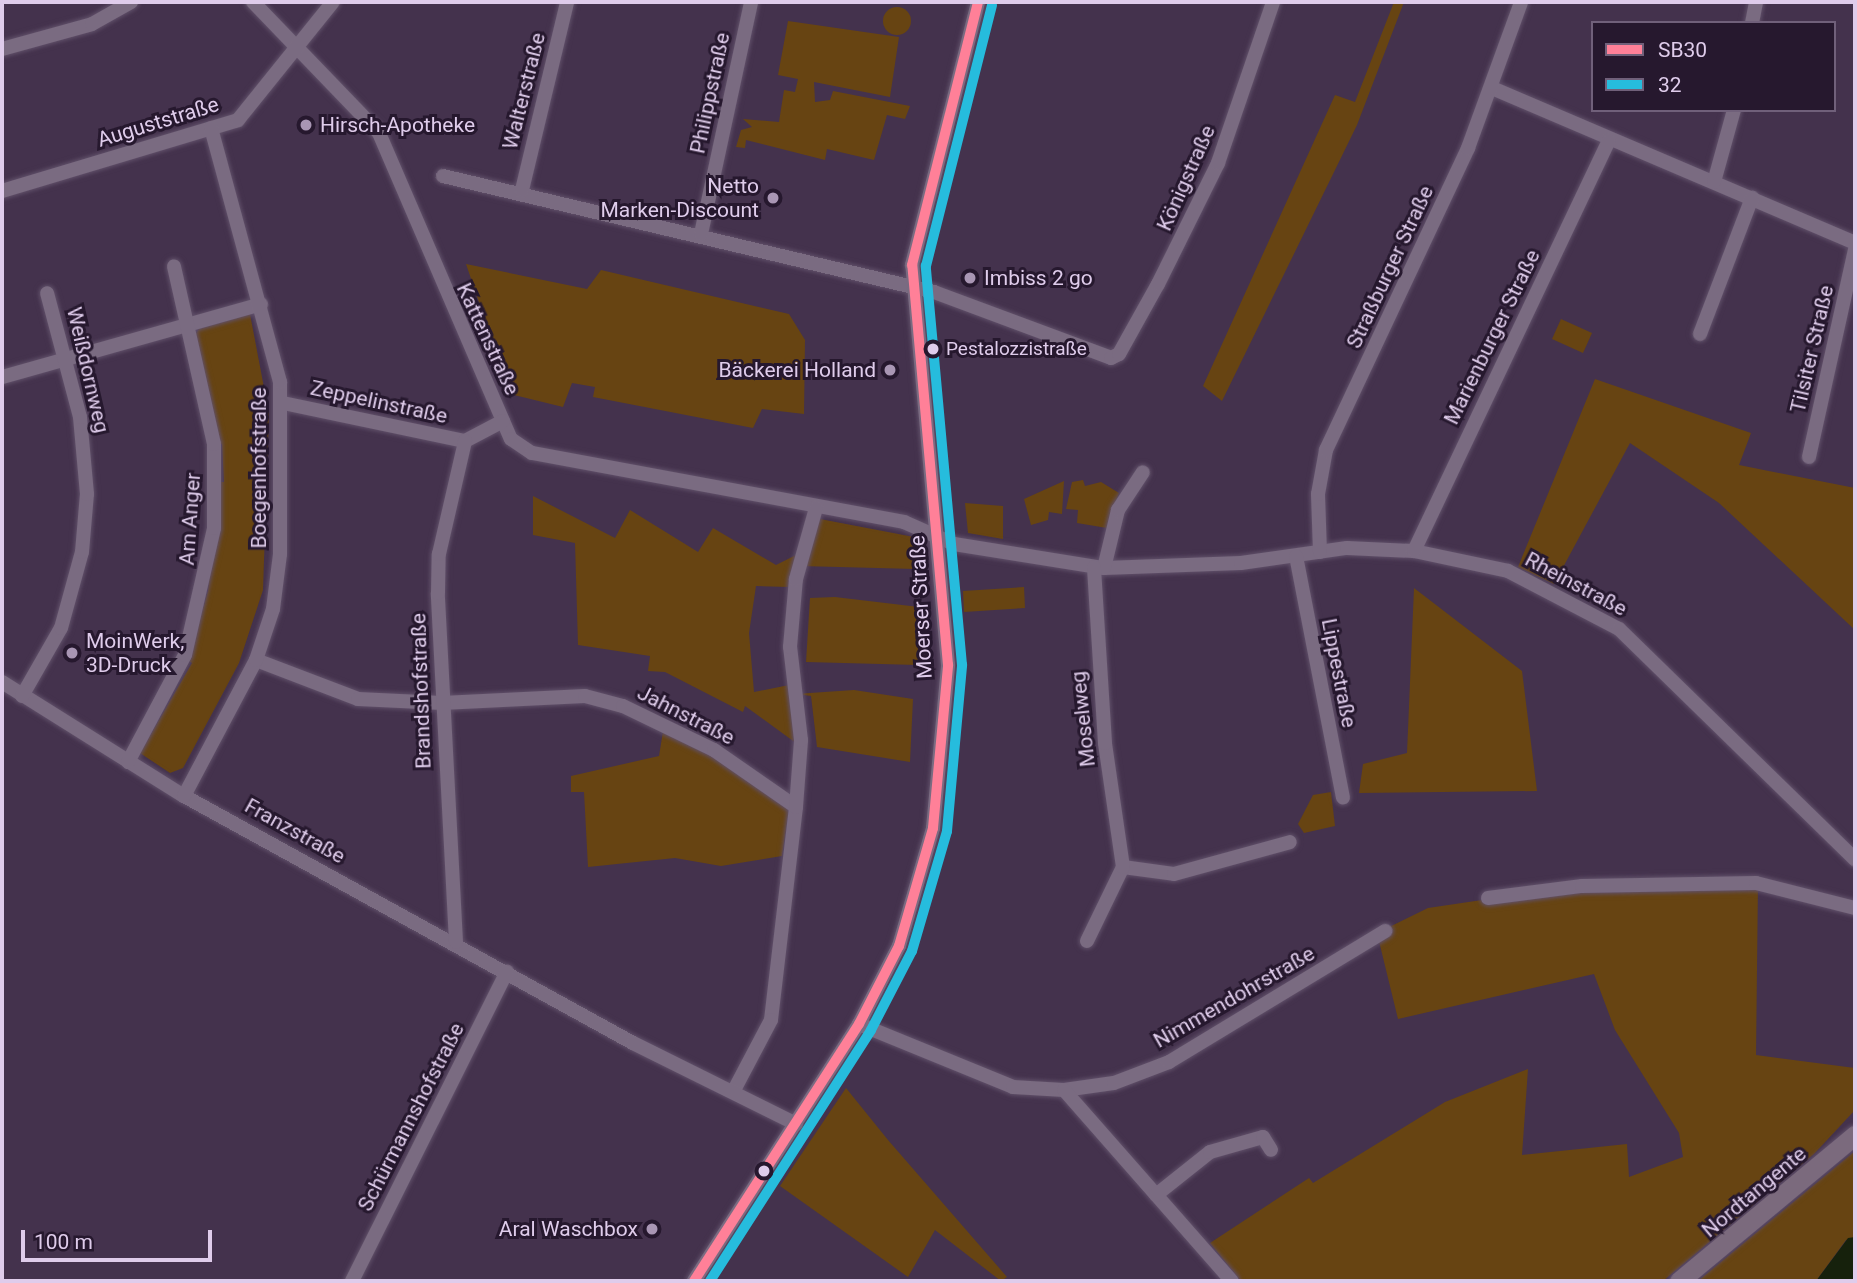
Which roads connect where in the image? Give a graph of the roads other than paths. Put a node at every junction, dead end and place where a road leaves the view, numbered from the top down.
1 (131, 2) edge
2 (253, 2) edge
3 (332, 2) edge
4 (567, 2) edge
5 (751, 2) edge
6 (978, 2) edge
7 (1273, 2) edge
8 (1521, 2) edge
9 (1756, 2) edge
10 (1752, 21) edge
11 (295, 48) junction
12 (2, 49) edge
13 (1492, 88) junction
14 (1733, 112) edge
15 (211, 128) junction
16 (1609, 141) junction
17 (443, 176) dead end
18 (1714, 182) junction
19 (522, 190) junction
20 (2, 191) edge
21 (1752, 198) junction
22 (701, 234) junction
23 (1850, 238) edge
24 (1855, 249) edge
25 (174, 266) dead end
26 (912, 289) junction
27 (47, 293) dead end
28 (261, 304) junction
29 (190, 326) junction
30 (1700, 334) dead end
31 (66, 360) junction
32 (2, 377) edge
33 (283, 403) junction
34 (503, 421) junction
35 (465, 441) junction
36 (1809, 457) dead end
37 (1143, 472) dead end
38 (816, 508) junction
39 (938, 537) junction
40 (1414, 551) junction
41 (1320, 552) junction
42 (1296, 556) junction
43 (1099, 568) junction
44 (256, 660) junction
45 (2, 682) edge
46 (22, 696) junction
47 (442, 704) junction
48 (128, 762) junction
49 (184, 796) junction
50 (1343, 797) dead end
51 (796, 807) junction
52 (1290, 842) dead end
53 (1855, 859) edge
54 (1123, 867) junction
55 (1488, 898) dead end
56 (1855, 908) edge
57 (1385, 931) dead end
58 (1087, 941) dead end
59 (456, 942) junction
60 (507, 972) junction
61 (859, 1024) junction
62 (1064, 1090) junction
63 (733, 1092) junction
64 (796, 1124) junction
65 (1855, 1135) edge
66 (1271, 1150) dead end
67 (1156, 1195) junction
68 (352, 1281) edge
69 (694, 1281) edge
70 (1232, 1281) edge
71 (1679, 1281) edge

1 - 12 street
2 - 11 street, Kattenstraße
3 - 11 street, Auguststraße
4 - 19 street, Walterstraße
5 - 22 street, Philippstraße
6 - 26 street, Moerser Straße
7 - 26 street, Königstraße
8 - 13 street, Straßburger Straße
9 - 10 street
11 - 15 street, Auguststraße
11 - 34 street, Kattenstraße
13 - 16 street
13 - 41 street, Straßburger Straße
14 - 18 street
15 - 20 street, Auguststraße
15 - 28 street, Boegenhofstraße
16 - 18 street
16 - 40 street, Marienburger Straße
17 - 19 street
18 - 21 street
19 - 22 street
21 - 23 street
21 - 30 street
22 - 26 street
24 - 36 street, Tilsiter Straße
25 - 29 street, Am Anger
26 - 39 street, Moerser Straße
27 - 31 street, Weißdornweg
28 - 29 street
28 - 33 street, Boegenhofstraße
29 - 31 street
29 - 48 street, Am Anger
31 - 32 street
31 - 46 street, Weißdornweg
33 - 35 street, Zeppelinstraße
33 - 44 street, Boegenhofstraße
34 - 35 street, Zeppelinstraße
34 - 38 street, Kattenstraße
35 - 47 street, Brandshofstraße
37 - 43 street
38 - 39 street, Kattenstraße
38 - 51 street
39 - 43 street, Rheinstraße
39 - 61 street, Moerser Straße
40 - 41 street, Rheinstraße
40 - 53 street, Rheinstraße
41 - 42 street, Rheinstraße
42 - 43 street, Rheinstraße
42 - 50 street, Lippestraße
43 - 54 street, Moselweg
44 - 47 street, Jahnstraße
44 - 49 street, Boegenhofstraße
45 - 46 street, Franzstraße
46 - 48 street, Franzstraße
47 - 51 street, Jahnstraße
47 - 59 street, Brandshofstraße
48 - 49 street, Franzstraße
49 - 59 street, Franzstraße
51 - 63 street
52 - 54 street
54 - 58 street
55 - 56 street
57 - 62 street, Nimmendohrstraße
59 - 60 street, Franzstraße
60 - 63 street, Franzstraße
60 - 68 street, Schürmannshofstraße
61 - 62 street, Nimmendohrstraße
61 - 64 street, Moerser Straße
62 - 67 street
63 - 64 street, Franzstraße
64 - 69 street, Moerser Straße
65 - 71 main road, Nordtangente
66 - 67 street
67 - 70 street

